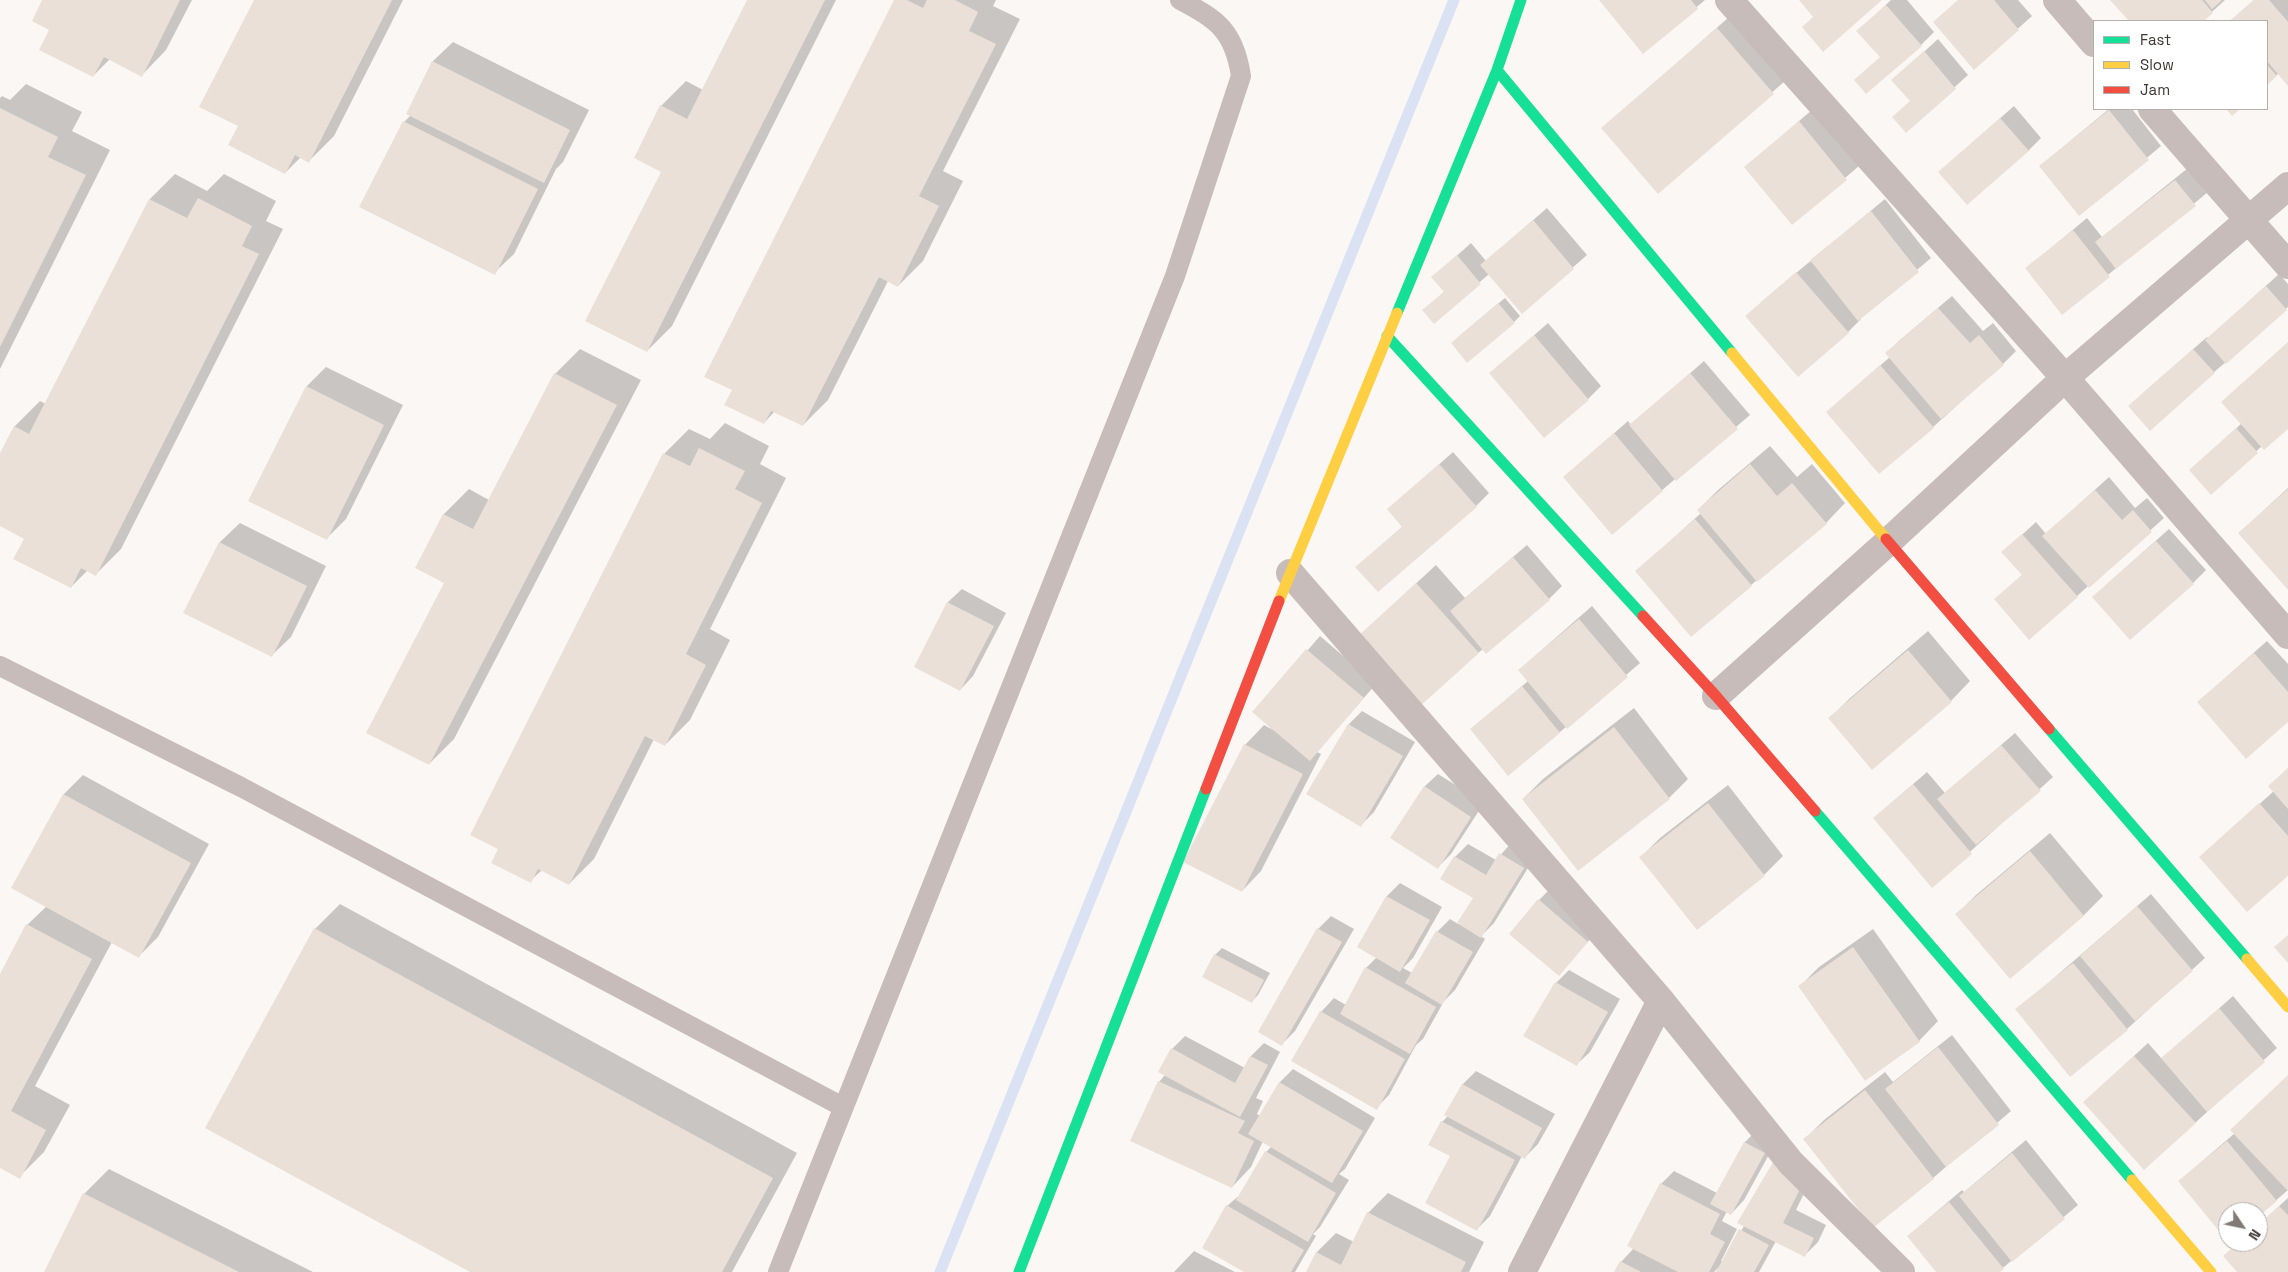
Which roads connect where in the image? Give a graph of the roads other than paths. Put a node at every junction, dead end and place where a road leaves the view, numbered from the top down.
1 (1180, 0) edge
2 (1521, 0) edge
3 (1729, 0) edge
4 (2057, 0) edge
5 (2093, 42) edge
6 (1497, 70) junction
7 (2153, 110) edge
8 (2288, 186) edge
9 (2249, 220) junction
10 (2288, 265) edge
11 (1387, 336) junction
12 (2065, 378) junction
13 (1888, 542) junction
14 (1290, 573) junction
15 (2288, 635) edge
16 (0, 666) edge
17 (1716, 696) junction
18 (1661, 1001) junction
19 (2288, 1007) edge
20 (843, 1107) junction
21 (778, 1272) edge
22 (1020, 1272) edge
23 (1522, 1272) edge
24 (1901, 1272) edge
25 (2211, 1272) edge

1 - 20 lane
2 - 6 street
3 - 12 street
4 - 5 street
6 - 11 street
6 - 13 street
7 - 9 street
8 - 9 street
9 - 10 street
9 - 12 street
11 - 14 street
11 - 17 street
12 - 13 street
12 - 15 street
13 - 17 street
13 - 19 street
14 - 18 street
14 - 22 street
16 - 20 lane
17 - 25 street
18 - 23 street
18 - 24 street
20 - 21 lane

